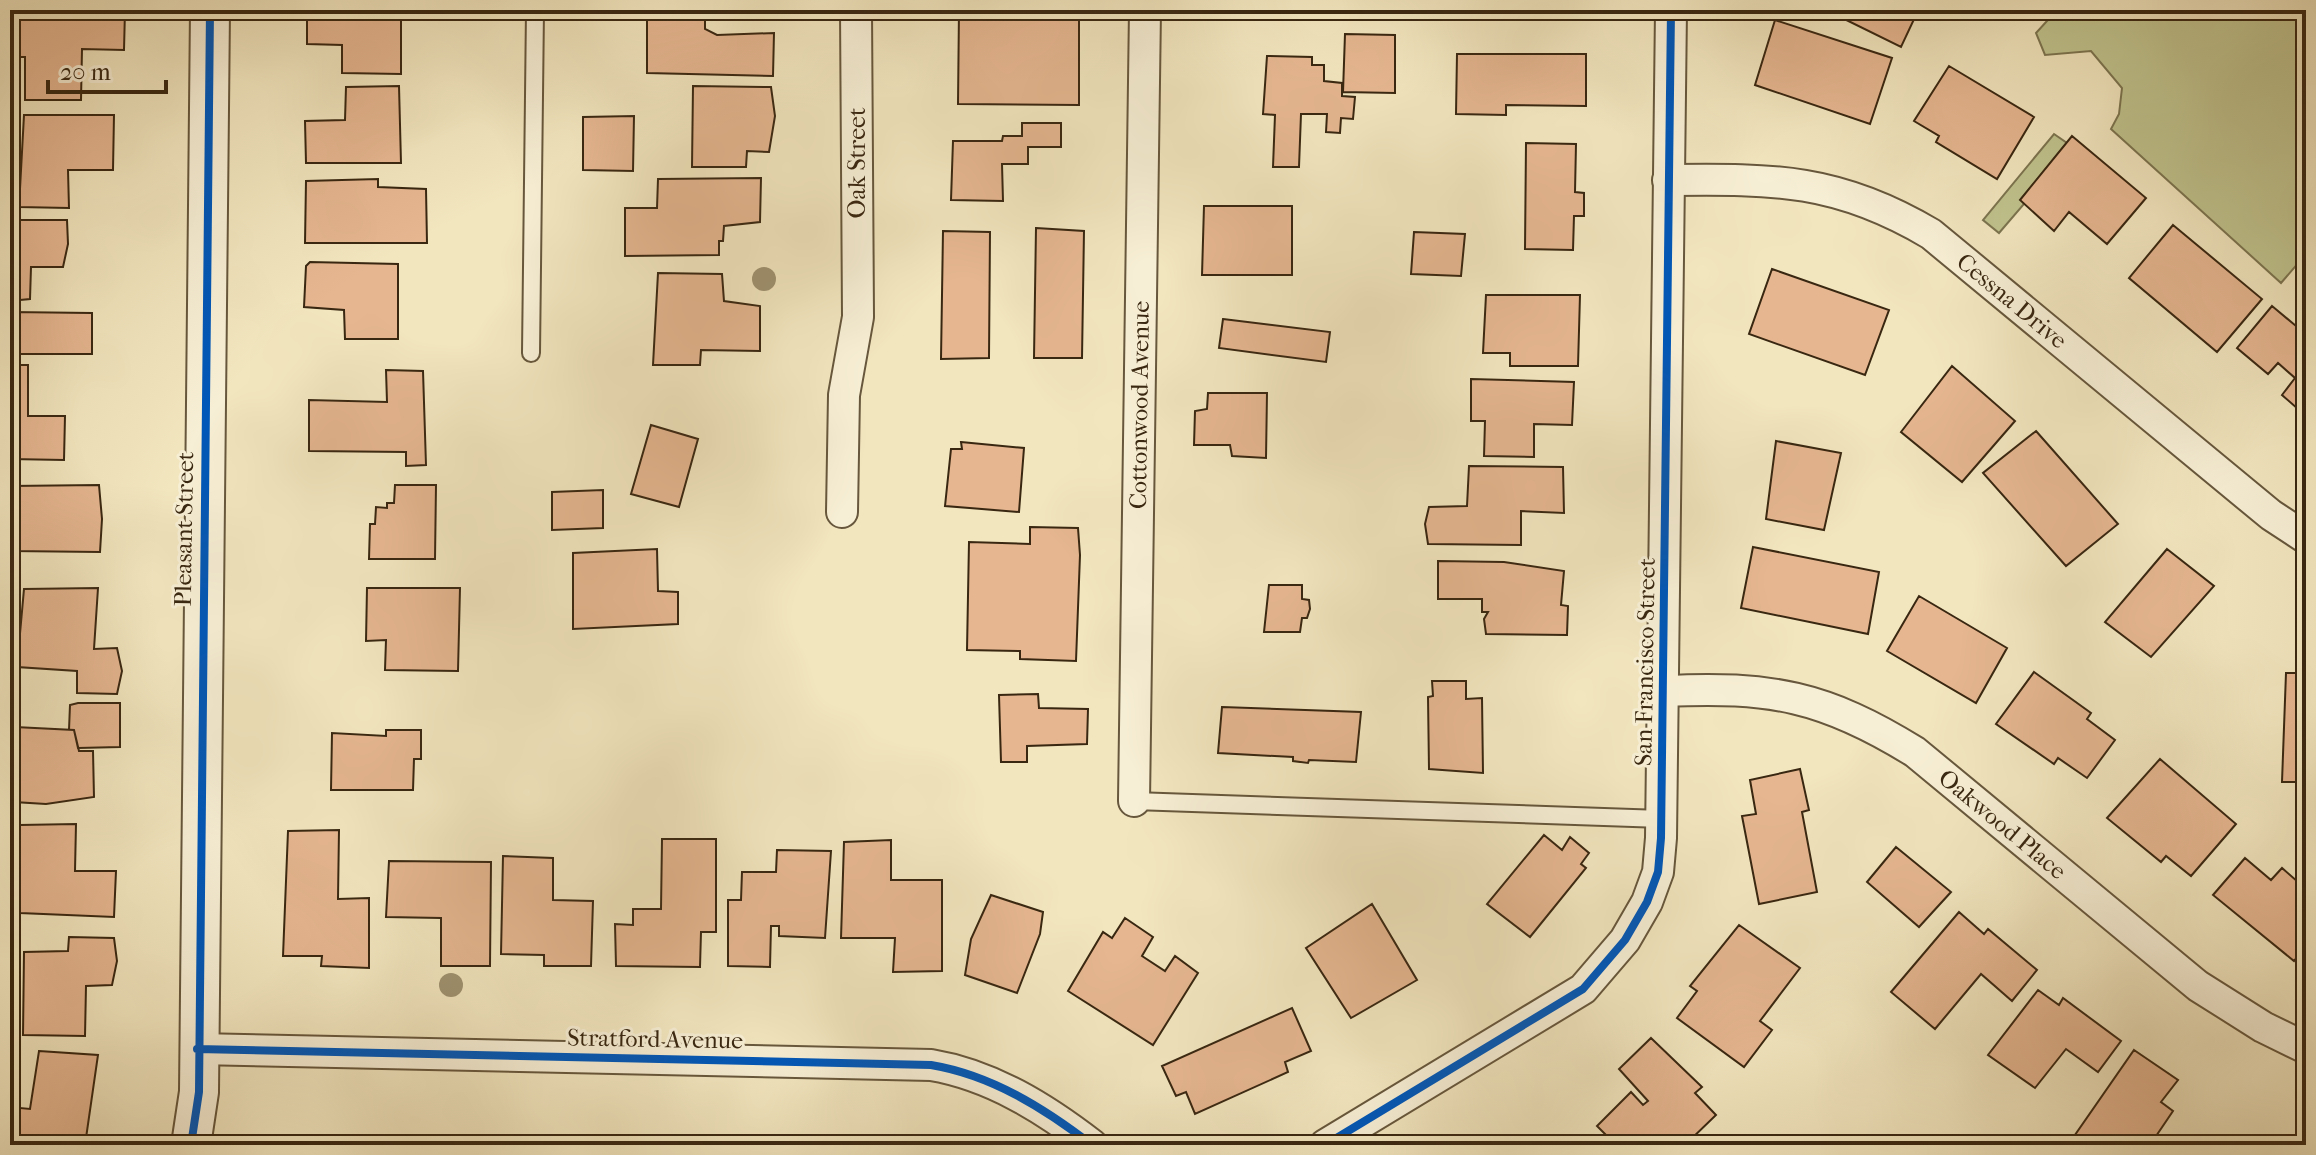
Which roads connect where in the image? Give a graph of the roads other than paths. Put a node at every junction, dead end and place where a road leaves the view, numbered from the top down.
1 (210, 10) edge
2 (535, 10) edge
3 (856, 10) edge
4 (1145, 10) edge
5 (1671, 10) edge
6 (1668, 180) junction
7 (531, 353) dead end
8 (842, 512) dead end
9 (2306, 538) edge
10 (1665, 691) junction
11 (1134, 801) joint
12 (1662, 819) junction
13 (2306, 1048) edge
14 (197, 1049) junction
15 (191, 1145) edge
16 (1092, 1145) edge
17 (1325, 1145) edge

1 - 14 street, Pleasant Street
2 - 7 lane
3 - 8 street, Oak Street
4 - 11 street, Cottonwood Avenue
5 - 6 street, San Francisco Street
6 - 9 street, Cessna Drive
6 - 10 street, San Francisco Street
10 - 12 street, San Francisco Street
10 - 13 street, Oakwood Place
11 - 12 lane
12 - 17 street, San Francisco Street
14 - 15 street, Pleasant Street
14 - 16 street, Stratford Avenue

